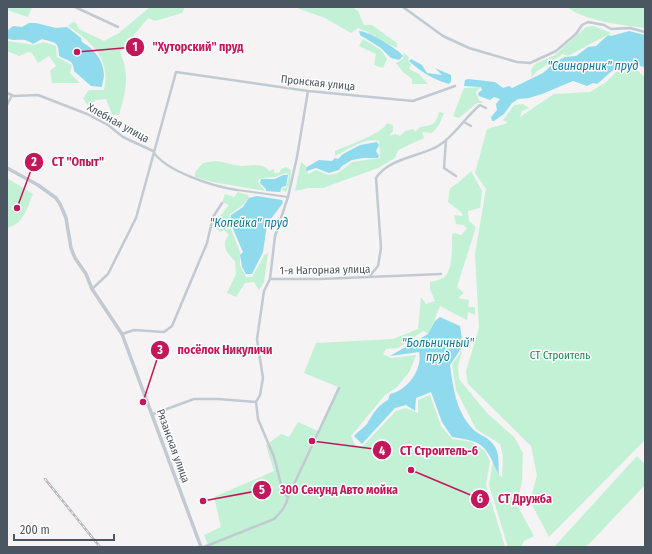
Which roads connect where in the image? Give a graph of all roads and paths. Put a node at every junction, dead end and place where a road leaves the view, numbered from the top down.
1 (75, 7) edge
2 (403, 7) edge
3 (118, 27) dead end
4 (645, 32) edge
5 (455, 86) dead end
6 (308, 91) junction
7 (7, 93) edge
8 (12, 95) junction
9 (7, 105) edge
10 (486, 108) dead end
11 (464, 122) junction
12 (471, 126) dead end
13 (446, 139) junction
14 (153, 150) junction
15 (7, 168) edge
16 (456, 176) dead end
17 (237, 190) joint
18 (288, 197) junction
19 (222, 203) dead end
20 (441, 274) dead end
21 (369, 277) junction
22 (270, 279) junction
23 (92, 289) junction
24 (122, 334) junction
25 (339, 388) dead end
26 (256, 402) junction
27 (152, 414) junction
28 (288, 497) junction
29 (200, 547) edge
30 (204, 547) edge

1 - 3 street
2 - 4 street
5 - 6 street, Пронская улица
6 - 14 street, Пронская улица
6 - 18 street, 1-я Нагорная улица
7 - 8 street, Хлебная улица
8 - 9 street
8 - 14 street, Хлебная улица
10 - 11 street
11 - 12 street
11 - 13 street
13 - 16 street
13 - 21 street
14 - 17 street
14 - 23 street
15 - 23 street, Рязанская улица
17 - 18 street
18 - 22 street, 1-я Нагорная улица
19 - 24 street
20 - 21 street, 1-я Нагорная улица
21 - 22 street, 1-я Нагорная улица
22 - 26 street
23 - 24 street, Рязанская улица
24 - 27 street, Рязанская улица
25 - 28 street
26 - 27 street
26 - 28 street
27 - 29 street, Рязанская улица
28 - 30 street

